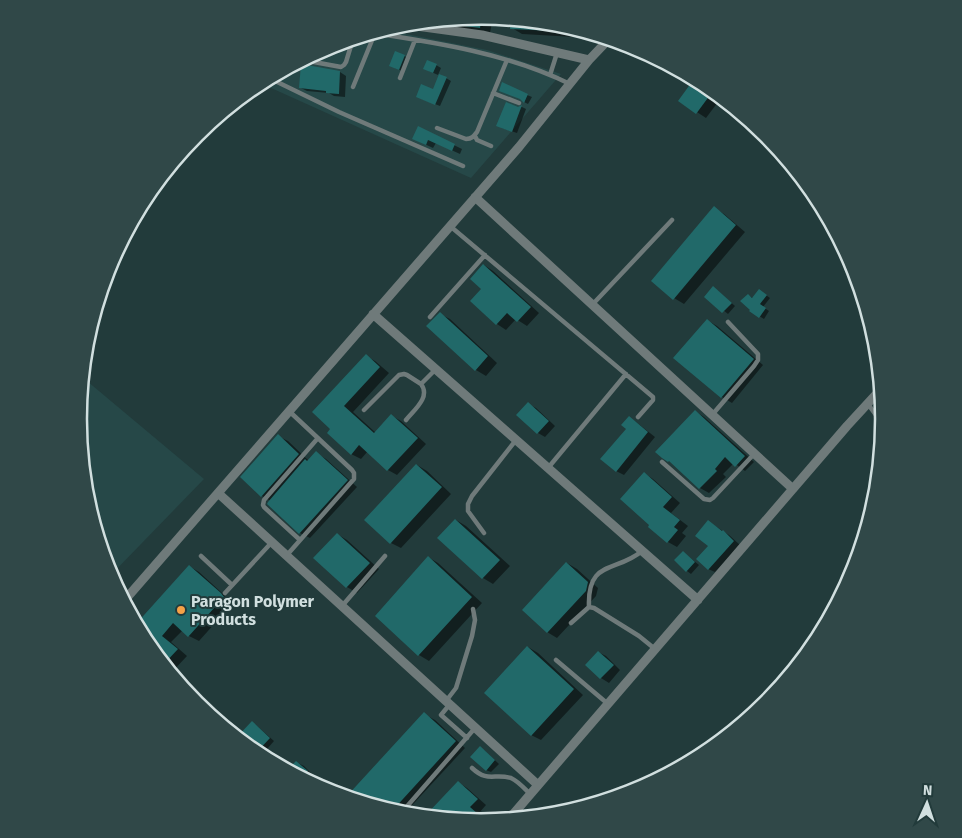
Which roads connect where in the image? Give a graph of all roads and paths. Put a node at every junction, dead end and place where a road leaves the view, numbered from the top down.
1 (431, 28) edge
2 (390, 36) edge
3 (415, 40) junction
4 (371, 41) edge
5 (604, 45) edge
6 (350, 47) edge
7 (557, 53) junction
8 (506, 60) junction
9 (589, 60) junction
10 (316, 62) edge
11 (550, 75) junction
12 (400, 78) dead end
13 (277, 82) edge
14 (570, 84) junction
15 (353, 87) dead end
16 (493, 93) junction
17 (518, 103) dead end
18 (437, 128) dead end
19 (475, 136) junction
20 (491, 146) dead end
21 (463, 166) dead end
22 (475, 197) junction
23 (672, 220) dead end
24 (450, 226) junction
25 (485, 255) junction
26 (592, 305) junction
27 (373, 314) junction
28 (430, 317) dead end
29 (728, 322) dead end
30 (436, 369) junction
31 (626, 374) junction
32 (421, 384) junction
33 (874, 397) edge
34 (868, 404) junction
35 (364, 410) dead end
36 (289, 411) junction
37 (875, 414) edge
38 (712, 415) junction
39 (638, 417) dead end
40 (406, 420) dead end
41 (318, 438) junction
42 (516, 440) junction
43 (754, 454) junction
44 (662, 462) dead end
45 (548, 468) junction
46 (793, 489) junction
47 (218, 493) junction
48 (484, 533) dead end
49 (300, 540) junction
50 (272, 542) junction
51 (642, 551) junction
52 (287, 555) junction
53 (201, 556) dead end
54 (385, 556) dead end
55 (232, 584) junction
56 (225, 593) dead end
57 (129, 595) edge
58 (698, 600) junction
59 (342, 606) junction
60 (589, 607) junction
61 (473, 609) dead end
62 (571, 623) dead end
63 (656, 649) junction
64 (556, 660) dead end
65 (448, 703) junction
66 (608, 704) junction
67 (467, 721) junction
68 (476, 728) junction
69 (458, 731) junction
70 (467, 738) junction
71 (472, 768) dead end
72 (538, 785) junction
73 (530, 794) junction
74 (408, 806) edge
75 (515, 811) edge

1 - 7 street
2 - 3 lane
3 - 8 lane
3 - 12 lane
4 - 15 lane
5 - 9 street
6 - 10 lane
7 - 9 street
7 - 11 lane
8 - 11 lane
8 - 16 lane
9 - 14 street
11 - 14 lane
13 - 21 lane
14 - 22 street
16 - 17 lane
16 - 19 lane
18 - 19 lane
19 - 20 lane
22 - 24 street
22 - 26 street
23 - 26 lane
24 - 25 lane
24 - 27 street
25 - 28 lane
25 - 31 lane
26 - 38 street
27 - 30 street
27 - 36 street
29 - 38 lane
30 - 32 lane
30 - 42 street
31 - 39 lane
31 - 45 lane
32 - 35 lane
32 - 40 lane
33 - 34 street
34 - 37 lane
34 - 46 street
36 - 41 lane
36 - 47 street
38 - 43 street
41 - 49 lane
41 - 49 lane
42 - 45 street
42 - 48 lane
43 - 44 lane
43 - 46 street
45 - 51 street
46 - 58 street
47 - 50 street
47 - 57 street
49 - 52 lane
50 - 52 street
50 - 55 lane
51 - 58 street
51 - 60 lane
52 - 59 street
53 - 55 lane
54 - 59 lane
55 - 56 lane
58 - 63 street
59 - 65 street
60 - 62 lane
60 - 63 lane
61 - 65 lane
63 - 66 street
64 - 66 lane
65 - 67 street
65 - 69 lane
66 - 72 street
67 - 68 street
67 - 69 lane
68 - 70 lane
68 - 72 street
69 - 70 lane
70 - 74 lane
71 - 73 lane
72 - 73 street
73 - 75 street

